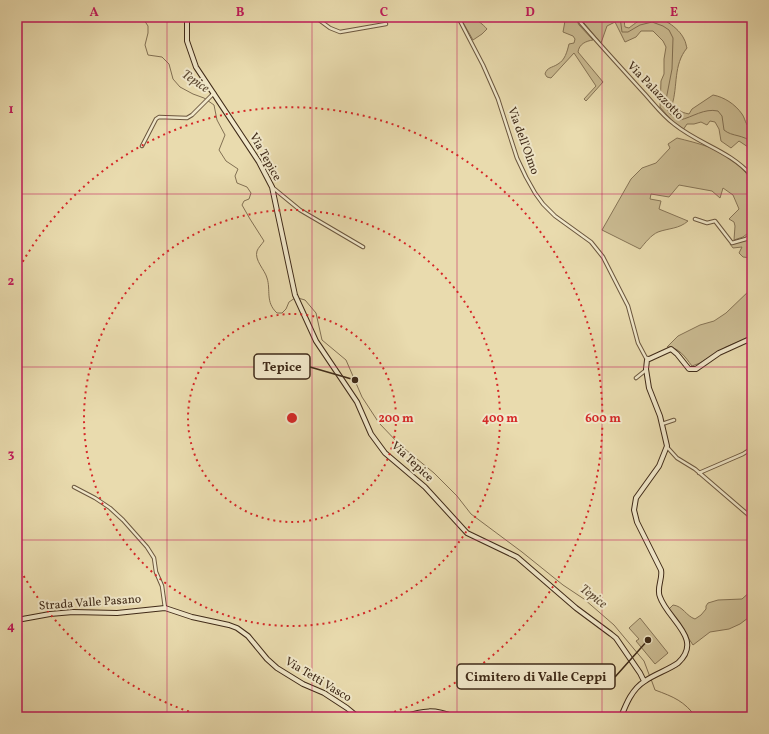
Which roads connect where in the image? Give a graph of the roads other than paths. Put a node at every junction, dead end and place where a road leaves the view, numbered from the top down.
1 (187, 17) edge
2 (315, 17) edge
3 (458, 17) edge
4 (577, 17) edge
5 (386, 24) dead end
6 (214, 93) junction
7 (142, 146) dead end
8 (752, 176) edge
9 (272, 187) junction
10 (695, 219) dead end
11 (752, 234) edge
12 (363, 247) dead end
13 (752, 338) edge
14 (649, 358) junction
15 (646, 369) junction
16 (636, 378) dead end
17 (674, 420) dead end
18 (662, 424) junction
19 (667, 446) junction
20 (752, 448) edge
21 (699, 473) junction
22 (74, 487) dead end
23 (752, 518) edge
24 (165, 608) junction
25 (17, 620) edge
26 (646, 680) junction
27 (358, 717) edge
28 (404, 717) edge
29 (454, 717) edge
30 (621, 717) edge

1 - 6 street, Via Tepice
2 - 5 street
3 - 14 street, Via dell'Olmo
4 - 8 street, Via Palazzotto
6 - 7 street
6 - 9 street, Via Tepice
9 - 12 street
9 - 26 street, Via Tepice
10 - 11 street
13 - 14 street
14 - 15 street
15 - 16 street
15 - 18 street
17 - 18 street
18 - 19 street
19 - 21 street
19 - 26 street
20 - 21 street
21 - 23 street
22 - 24 street
24 - 25 street, Strada Valle Pasano
24 - 27 street, Via Tetti Vasco
26 - 30 street
28 - 29 street

